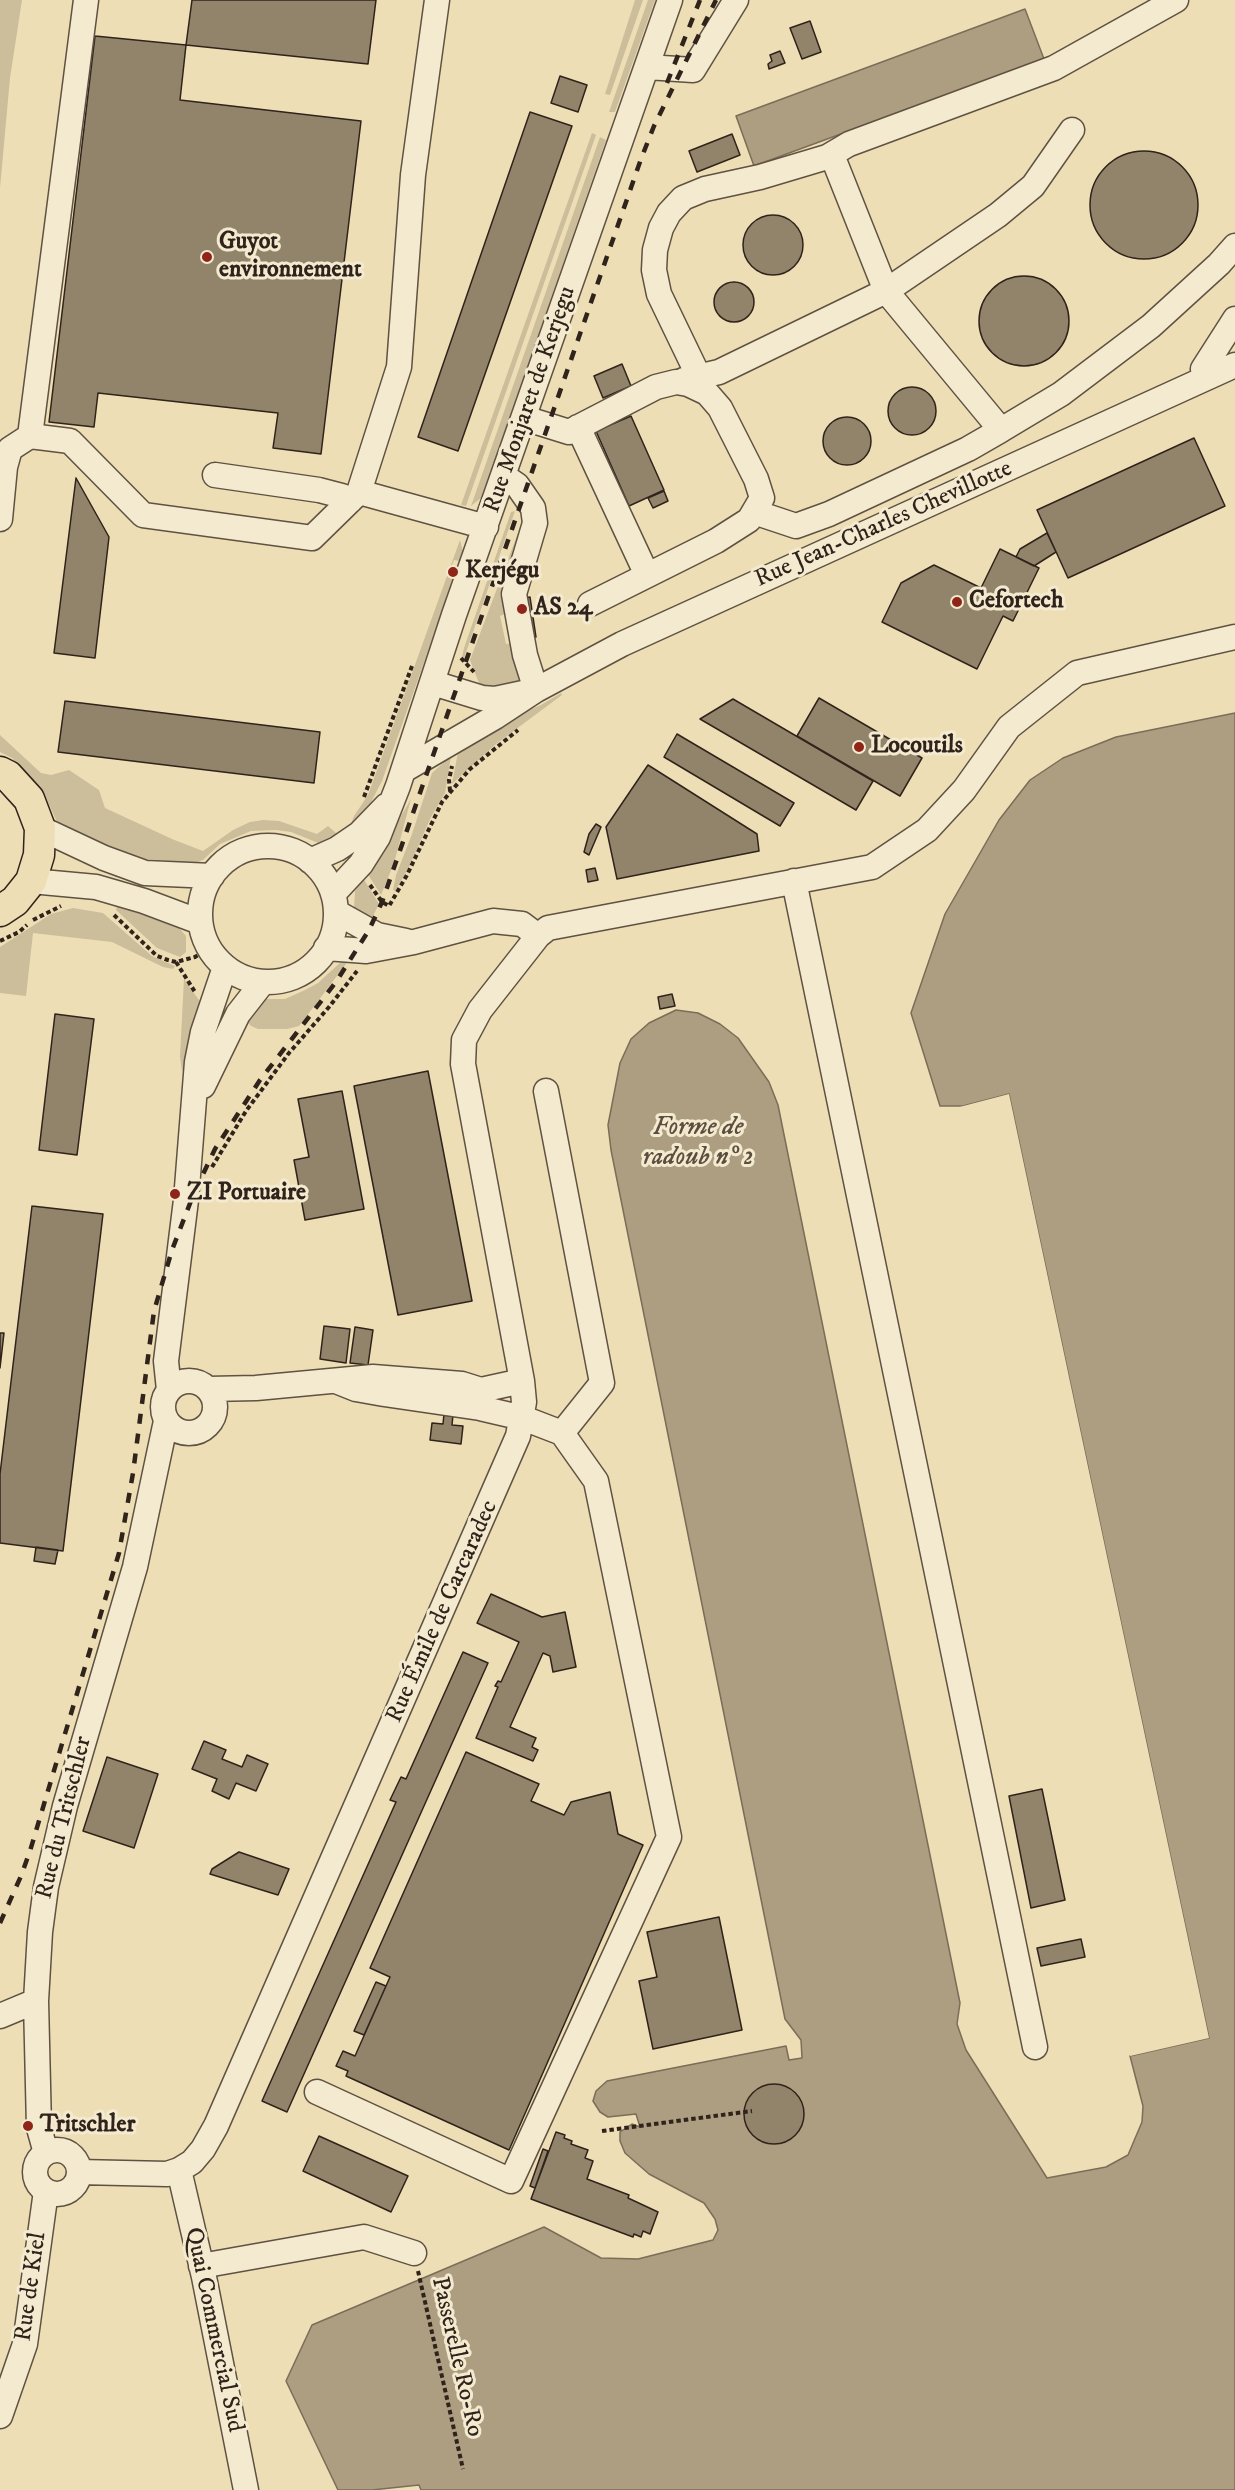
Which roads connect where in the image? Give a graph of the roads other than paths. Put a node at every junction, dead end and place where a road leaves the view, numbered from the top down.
1 (86, 0) edge
2 (437, 0) edge
3 (670, 0) edge
4 (736, 0) edge
5 (1176, 0) edge
6 (647, 67) junction
7 (1072, 130) dead end
8 (832, 155) junction
9 (1235, 246) edge
10 (886, 291) junction
11 (1235, 319) edge
12 (1235, 365) edge
13 (1206, 378) junction
14 (687, 379) junction
15 (524, 418) junction
16 (578, 427) junction
17 (1000, 430) junction
18 (30, 436) junction
19 (214, 475) dead end
20 (504, 476) junction
21 (354, 496) junction
22 (754, 512) junction
23 (0, 519) edge
24 (486, 527) junction
25 (647, 575) junction
26 (590, 604) dead end
27 (1235, 637) edge
28 (433, 682) junction
29 (536, 690) junction
30 (404, 770) junction
31 (0, 772) edge
32 (392, 800) junction
33 (39, 828) junction
34 (310, 861) junction
35 (212, 876) junction
36 (31, 881) junction
37 (794, 881) junction
38 (334, 903) junction
39 (0, 911) edge
40 (200, 922) junction
41 (538, 936) junction
42 (372, 943) junction
43 (326, 948) junction
44 (225, 967) junction
45 (263, 982) junction
46 (546, 1091) dead end
47 (195, 1105) junction
48 (169, 1339) junction
49 (522, 1380) junction
50 (200, 1385) junction
51 (256, 1388) junction
52 (169, 1390) junction
53 (453, 1393) junction
54 (215, 1415) junction
55 (523, 1418) junction
56 (166, 1421) junction
57 (562, 1433) junction
58 (194, 1434) junction
59 (153, 1491) junction
60 (36, 2001) junction
61 (0, 2016) edge
62 (1035, 2047) dead end
63 (317, 2092) dead end
64 (46, 2153) junction
65 (178, 2170) junction
66 (79, 2172) junction
67 (46, 2191) junction
68 (414, 2253) road end
69 (201, 2266) junction
70 (0, 2416) edge
71 (246, 2490) edge

1 - 18 street
2 - 21 street
3 - 6 street, Rue Monjaret de Kerjegu
4 - 6 street
5 - 8 street
6 - 15 street, Rue Monjaret de Kerjegu
7 - 10 street
8 - 10 street
8 - 14 street
9 - 17 street
10 - 14 street
10 - 17 street
11 - 13 street
12 - 13 street, Rue Jean-Charles Chevillotte
13 - 29 street, Rue Jean-Charles Chevillotte
14 - 16 street
14 - 22 street
15 - 16 street
15 - 20 street, Rue Monjaret de Kerjegu
16 - 25 street
17 - 22 street
18 - 21 street
18 - 23 street
19 - 21 street
20 - 24 street, Rue Monjaret de Kerjegu
20 - 29 street
21 - 24 street
22 - 25 street
24 - 28 street, Rue Monjaret de Kerjegu
25 - 26 street
27 - 37 street
28 - 29 street, Rue Jean-Charles Chevillotte
28 - 30 street, Rue Monjaret de Kerjegu
29 - 30 street, Rue Jean-Charles Chevillotte
30 - 32 street, Rue Monjaret de Kerjegu
31 - 33 main road
32 - 34 street, Rue Monjaret de Kerjegu
32 - 38 street, Rue Monjaret de Kerjegu
33 - 35 street
33 - 36 main road
34 - 35 street
34 - 38 street
35 - 40 street
36 - 39 main road
36 - 40 street
37 - 41 street
37 - 62 street
38 - 42 street
38 - 43 street
40 - 44 street
41 - 42 street
41 - 49 street, Rue Émile de Carcaradec
42 - 43 street
43 - 45 street
44 - 45 street
44 - 47 street
45 - 47 street
46 - 57 street
47 - 48 street
48 - 50 street
48 - 52 street
49 - 53 street
49 - 55 street, Rue Émile de Carcaradec
50 - 51 street
50 - 52 street
50 - 54 street
51 - 53 street
51 - 54 street
52 - 56 street
53 - 55 street
54 - 58 street
55 - 57 street
55 - 65 street, Rue Émile de Carcaradec
56 - 58 street
56 - 59 street, Rue du Tritschler
57 - 63 street
58 - 59 street, Rue du Tritschler
59 - 60 street, Rue du Tritschler
60 - 61 street
60 - 64 street, Rue du Tritschler
64 - 66 street
64 - 67 street
65 - 66 street, Rue Émile de Carcaradec
65 - 69 street, Quai Commercial Sud
66 - 67 street
67 - 70 street, Rue de Kiel
68 - 69 street
69 - 71 street, Quai Commercial Sud

